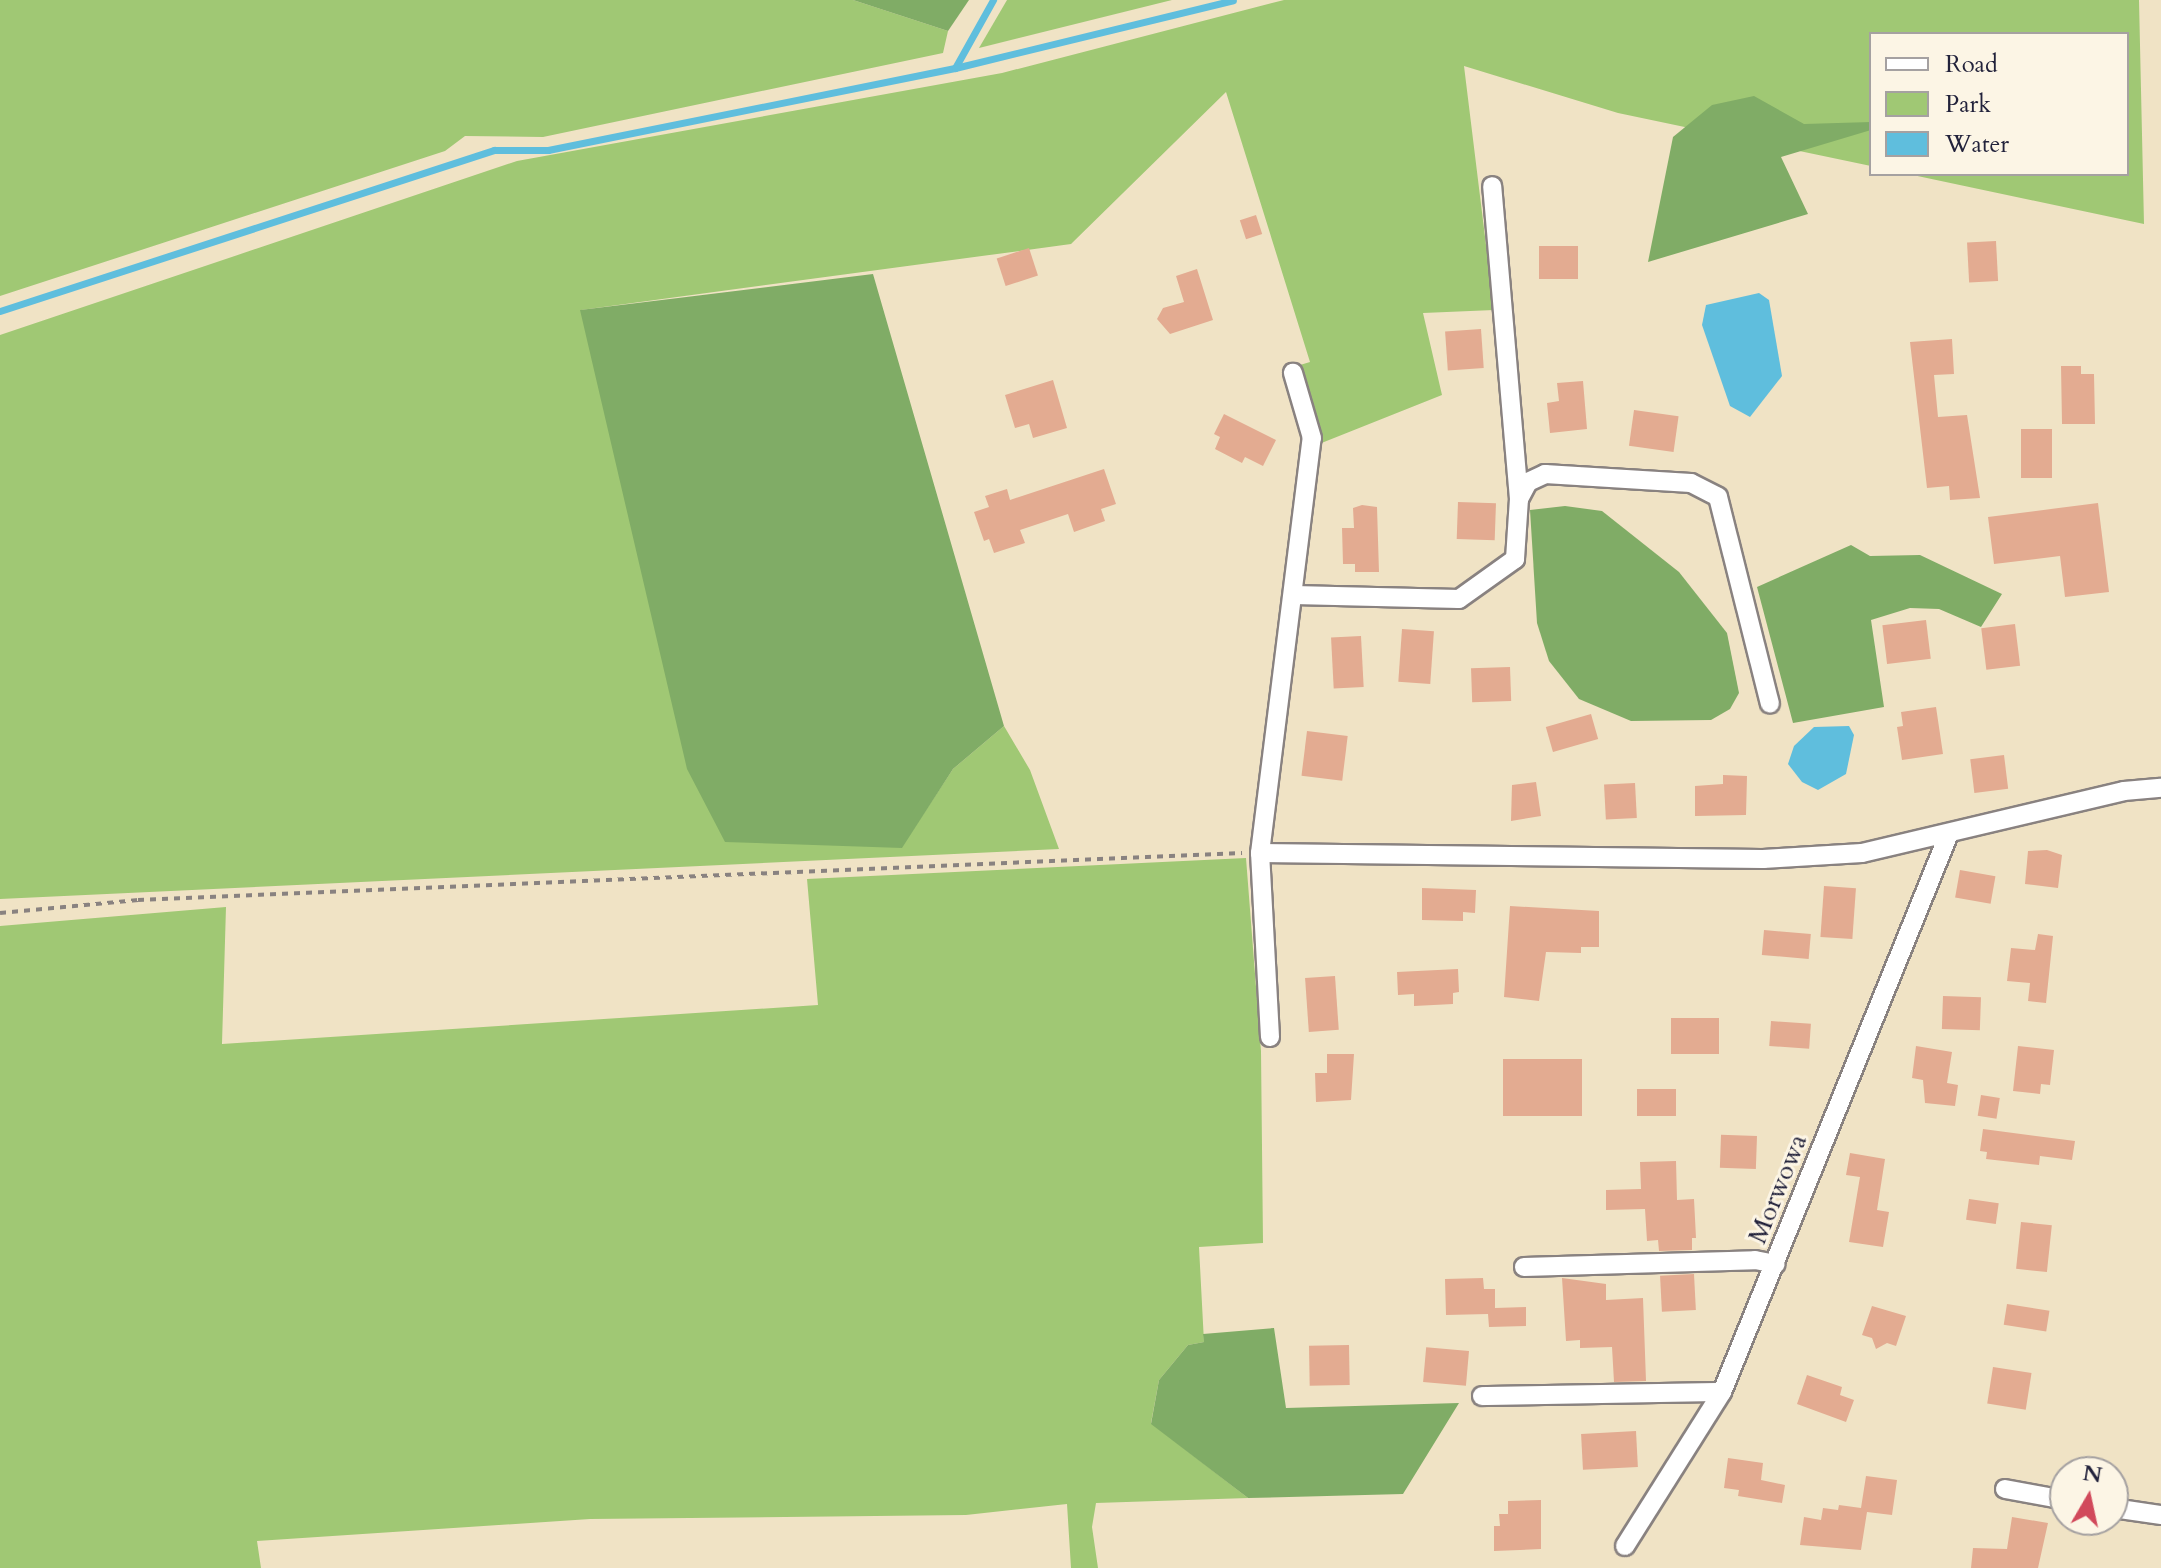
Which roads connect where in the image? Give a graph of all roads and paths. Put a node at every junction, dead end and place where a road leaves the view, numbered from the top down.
1 (1492, 186) dead end
2 (1293, 373) dead end
3 (1519, 499) junction
4 (1294, 595) junction
5 (1770, 704) dead end
6 (2161, 788) edge
7 (1948, 836) junction
8 (1260, 853) junction
9 (0, 913) edge
10 (1270, 1037) dead end
11 (1776, 1264) junction
12 (1524, 1267) dead end
13 (1722, 1392) junction
14 (1482, 1396) dead end
15 (2005, 1489) dead end
16 (2049, 1497) edge
17 (2129, 1510) edge
18 (2161, 1515) edge
19 (1625, 1546) dead end

1 - 3 street
2 - 4 street
3 - 4 street
3 - 5 street
4 - 8 street
6 - 7 street
7 - 8 street
7 - 11 street, Morwowa
8 - 9 path
8 - 10 street
11 - 12 street
11 - 13 street, Morwowa
13 - 14 street
13 - 19 street, Morwowa
15 - 16 street
17 - 18 street

